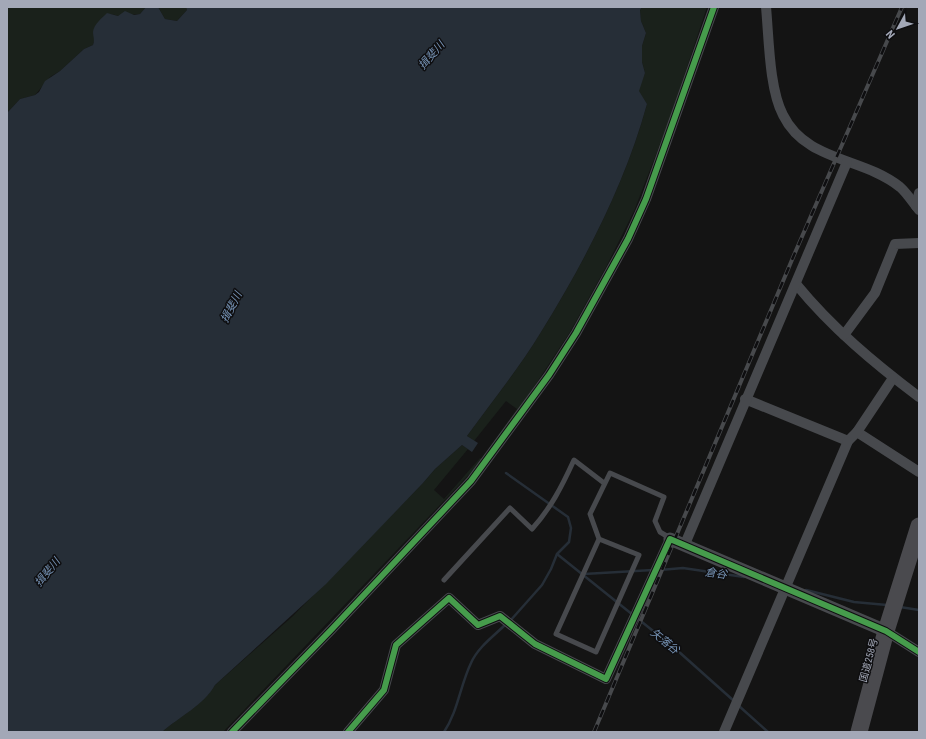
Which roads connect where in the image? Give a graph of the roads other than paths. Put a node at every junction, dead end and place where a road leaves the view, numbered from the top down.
1 (714, 7) edge
2 (766, 7) edge
3 (847, 162) junction
4 (919, 193) edge
5 (917, 208) edge
6 (919, 243) edge
7 (796, 284) junction
8 (844, 335) junction
9 (893, 378) junction
10 (919, 397) edge
11 (745, 399) junction
12 (857, 432) junction
13 (848, 441) junction
14 (919, 472) edge
15 (604, 483) junction
16 (919, 526) edge
17 (599, 539) junction
18 (670, 539) junction
19 (685, 544) junction
20 (444, 580) dead end
21 (785, 587) junction
22 (886, 631) junction
23 (919, 652) edge
24 (232, 732) edge
25 (348, 732) edge
26 (724, 732) edge
27 (859, 732) edge

1 - 24 street
2 - 3 street
3 - 5 street
3 - 7 street
4 - 5 street
6 - 8 street
7 - 8 street
7 - 11 street
8 - 9 street
9 - 10 street
9 - 12 street
11 - 13 street
11 - 19 street
12 - 13 street
12 - 14 street
13 - 21 street
15 - 17 lane
15 - 18 lane
15 - 20 lane
16 - 22 highway, 国道258号
17 - 17 lane
18 - 19 street
18 - 25 street
19 - 21 street
21 - 22 street
21 - 26 street
22 - 23 street
22 - 27 highway, 国道258号

